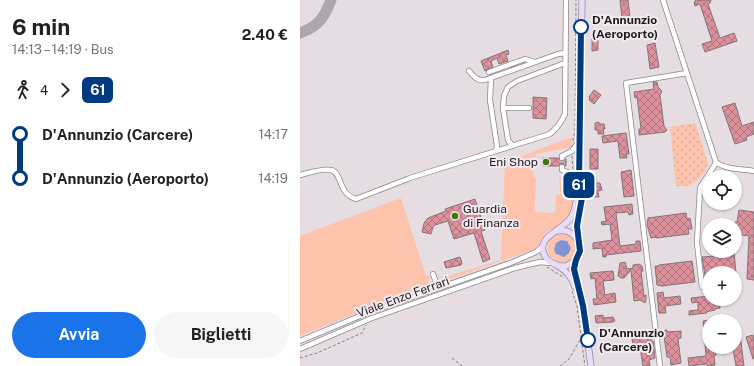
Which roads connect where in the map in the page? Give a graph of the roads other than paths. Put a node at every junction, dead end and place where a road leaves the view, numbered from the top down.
1 (566, 0) edge
2 (582, 0) edge
3 (663, 0) edge
4 (565, 53) junction
5 (535, 62) junction
6 (565, 63) junction
7 (469, 71) dead end
8 (489, 72) dead end
9 (687, 73) junction
10 (491, 78) junction
11 (503, 108) junction
12 (529, 108) dead end
13 (579, 141) junction
14 (513, 146) junction
15 (496, 151) junction
16 (562, 158) dead end
17 (716, 162) junction
18 (562, 167) dead end
19 (754, 171) edge
20 (300, 175) edge
21 (579, 179) junction
22 (579, 186) junction
23 (555, 231) junction
24 (579, 243) junction
25 (543, 246) junction
26 (576, 260) junction
27 (549, 264) junction
28 (557, 268) junction
29 (432, 274) dead end
30 (702, 287) dead end
31 (438, 288) junction
32 (582, 300) junction
33 (300, 341) edge
34 (300, 349) edge
35 (591, 366) edge
36 (660, 366) edge

1 - 4 street
2 - 13 main road
3 - 9 street
4 - 5 street
4 - 6 street
5 - 8 street
5 - 10 street
6 - 11 street
6 - 14 street
7 - 10 street
9 - 17 street
9 - 36 street
10 - 15 street
11 - 12 street
11 - 14 street
13 - 16 street
13 - 21 main road
14 - 15 street
15 - 20 street
17 - 19 street
17 - 30 street
18 - 21 street
21 - 22 main road
22 - 23 main road
22 - 24 main road
23 - 24 main road
23 - 25 main road
24 - 26 main road
25 - 27 main road
25 - 31 street, Viale Enzo Ferrari
26 - 28 main road
26 - 32 main road
27 - 28 main road
27 - 34 street, Viale Enzo Ferrari
28 - 32 main road
29 - 31 street
31 - 33 street, Viale Enzo Ferrari
32 - 35 main road

